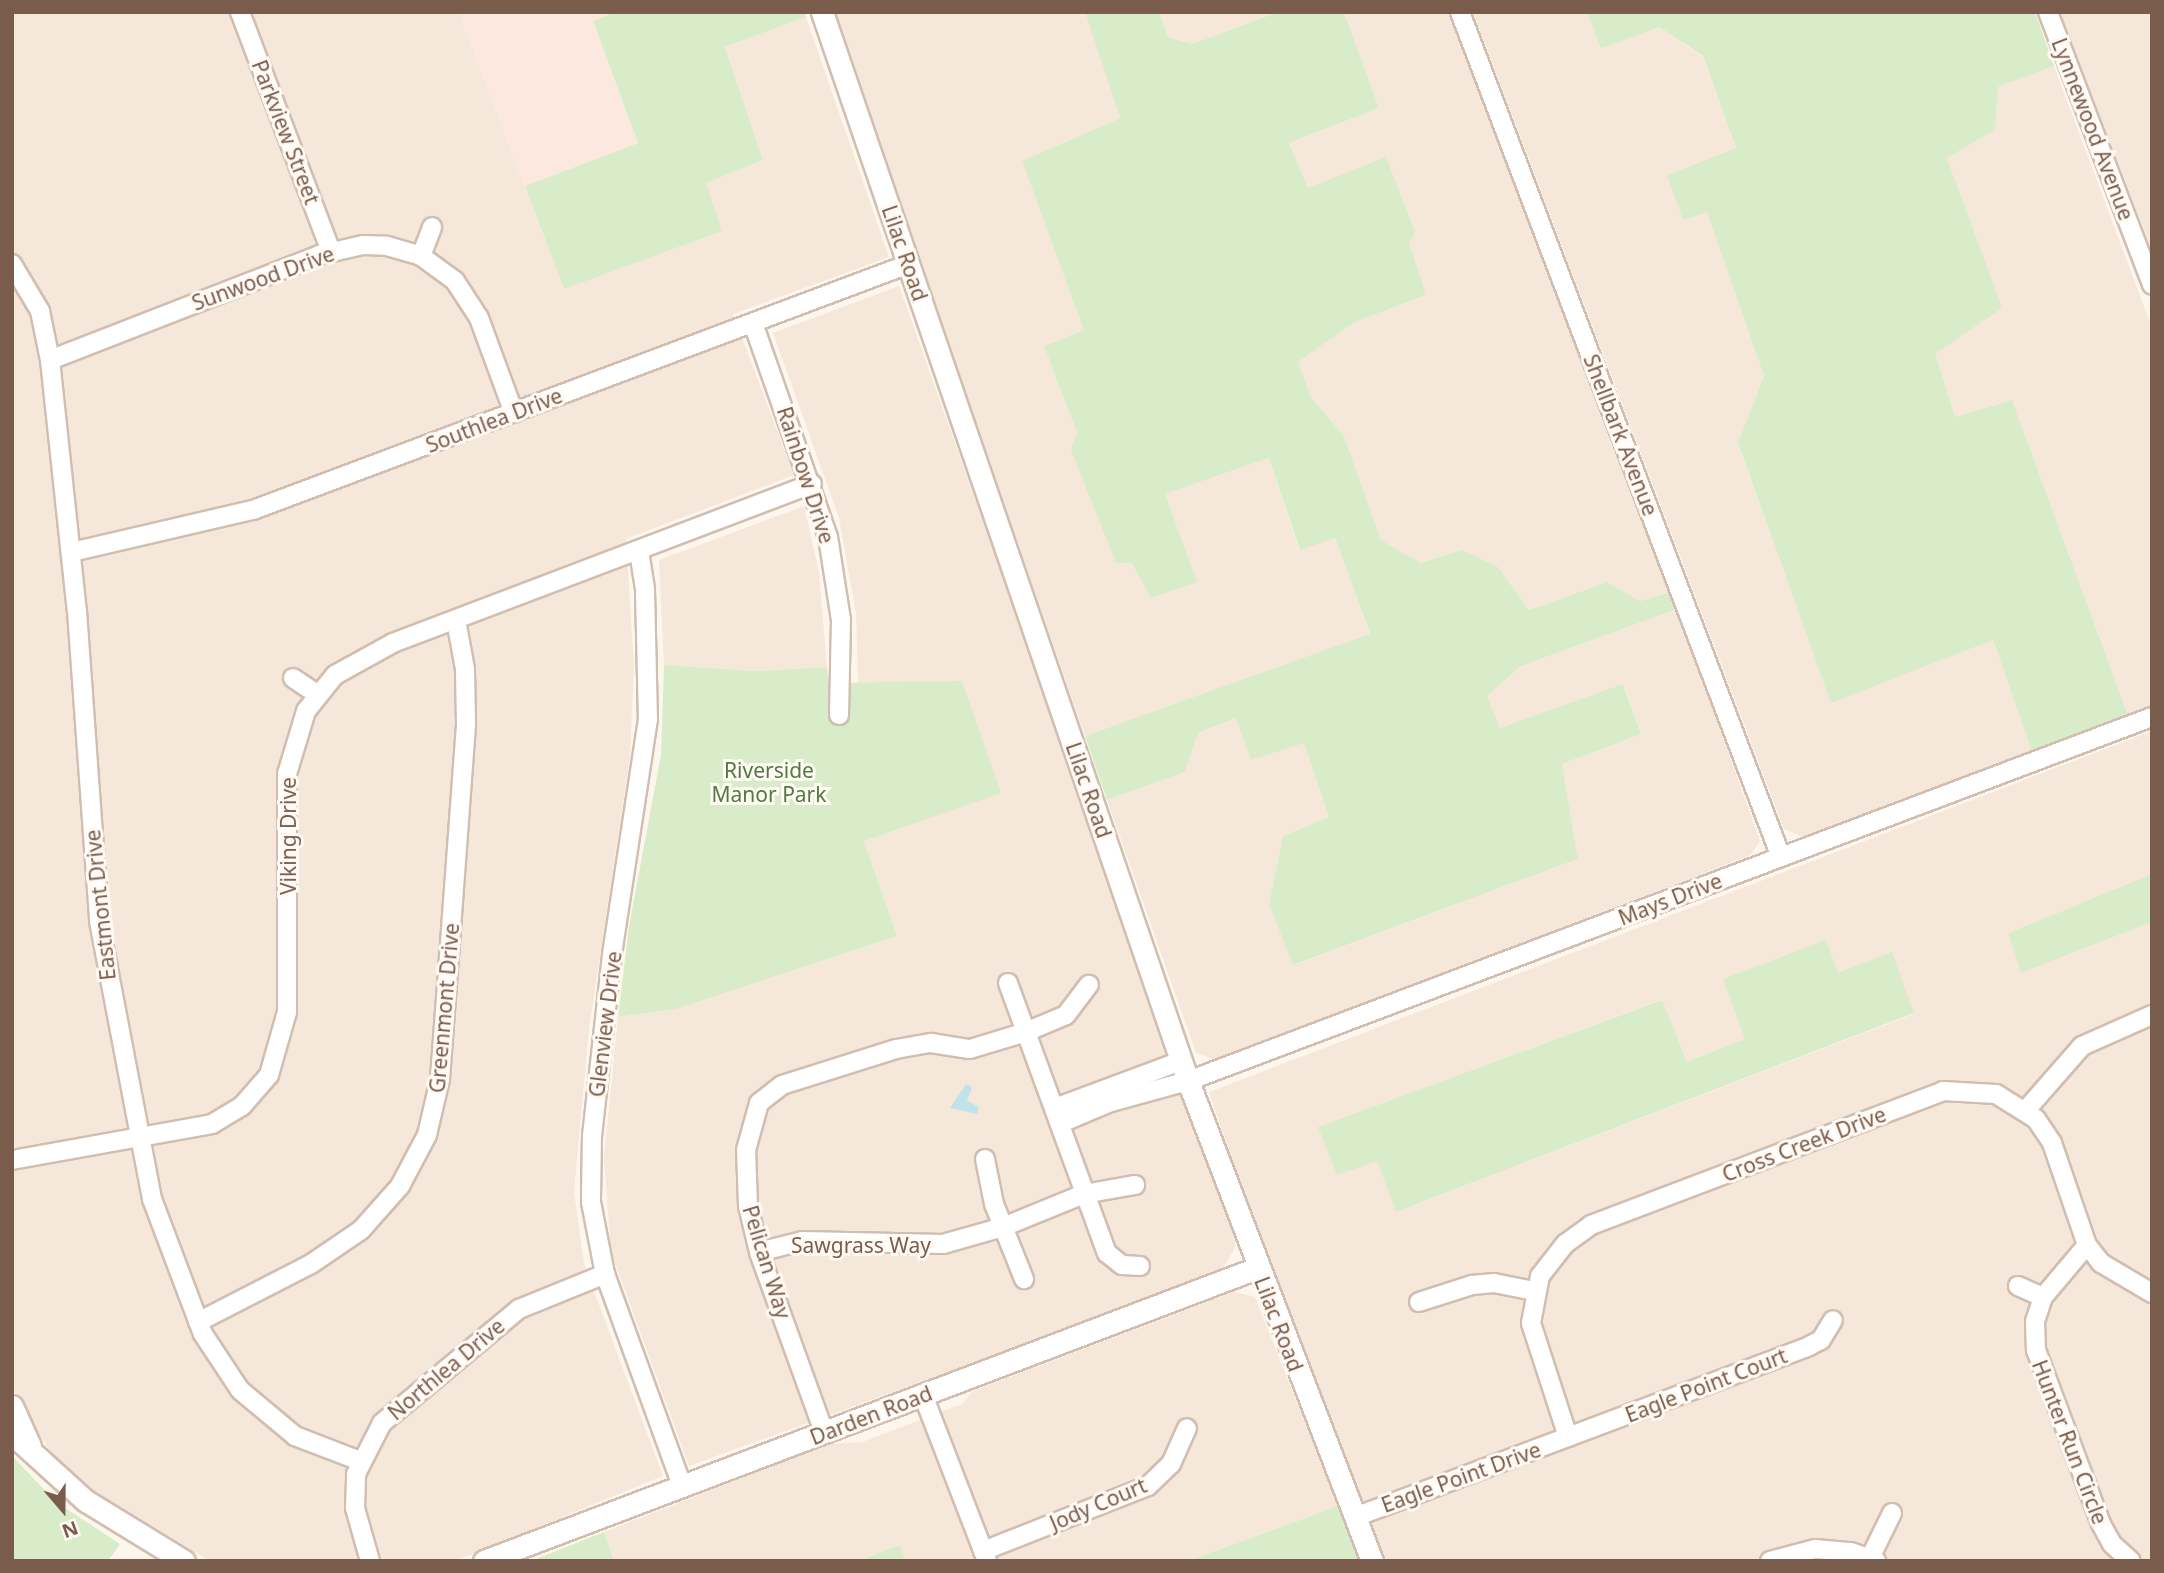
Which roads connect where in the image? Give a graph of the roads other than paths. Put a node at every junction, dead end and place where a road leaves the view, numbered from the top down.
1 (240, 12) edge
2 (822, 12) edge
3 (1460, 12) edge
4 (2048, 12) edge
5 (432, 227) dead end
6 (331, 251) junction
7 (421, 256) junction
8 (12, 264) edge
9 (909, 264) junction
10 (2152, 285) edge
11 (752, 323) junction
12 (50, 359) junction
13 (514, 413) junction
14 (812, 484) junction
15 (639, 551) junction
16 (72, 552) junction
17 (456, 620) junction
18 (293, 678) dead end
19 (317, 694) junction
20 (839, 715) dead end
21 (2152, 717) edge
22 (1781, 857) junction
23 (1008, 983) dead end
24 (1089, 985) dead end
25 (2152, 1015) edge
26 (1026, 1032) junction
27 (1184, 1071) junction
28 (2026, 1110) junction
29 (1058, 1115) junction
30 (137, 1140) junction
31 (985, 1159) dead end
32 (12, 1160) edge
33 (1135, 1185) dead end
34 (1084, 1194) junction
35 (1003, 1227) junction
36 (2087, 1245) junction
37 (759, 1252) junction
38 (1140, 1266) dead end
39 (1257, 1268) junction
40 (605, 1274) junction
41 (1024, 1279) dead end
42 (2018, 1286) dead end
43 (1534, 1291) junction
44 (2152, 1293) edge
45 (2043, 1297) junction
46 (1419, 1303) dead end
47 (1833, 1320) dead end
48 (198, 1322) junction
49 (923, 1395) junction
50 (12, 1406) edge
51 (1188, 1428) dead end
52 (824, 1432) junction
53 (12, 1434) edge
54 (1568, 1437) junction
55 (35, 1457) junction
56 (360, 1461) junction
57 (682, 1486) junction
58 (1892, 1513) dead end
59 (1355, 1517) junction
60 (985, 1556) edge
61 (1873, 1559) edge
62 (184, 1561) edge
63 (370, 1561) edge
64 (484, 1561) edge
65 (1372, 1561) edge
66 (1770, 1561) edge
67 (2131, 1561) edge

1 - 6 street, Parkview Street
2 - 9 street, Lilac Road
3 - 22 street, Shellbark Avenue
4 - 10 street, Lynnewood Avenue
5 - 7 street
6 - 7 street, Sunwood Drive
6 - 12 street, Sunwood Drive
7 - 13 street, Sunwood Drive
8 - 12 street, Eastmont Drive
9 - 11 street, Southlea Drive
9 - 27 street, Lilac Road
11 - 13 street, Southlea Drive
11 - 14 street, Rainbow Drive
12 - 16 street, Eastmont Drive
13 - 16 street, Southlea Drive
14 - 15 street, Viking Drive
14 - 20 street, Rainbow Drive
15 - 17 street, Viking Drive
15 - 40 street, Glenview Drive
16 - 30 street, Eastmont Drive
17 - 19 street, Viking Drive
17 - 48 street, Greenmont Drive
18 - 19 street
19 - 30 street, Viking Drive
21 - 22 street, Mays Drive
22 - 27 street, Mays Drive
23 - 26 street
24 - 26 street
25 - 28 street
26 - 29 street
26 - 37 street, Pelican Way
27 - 29 street, Mays Drive
27 - 39 street, Lilac Road
28 - 36 street, Cross Creek Drive
28 - 43 street, Cross Creek Drive
29 - 34 street
30 - 32 street, Viking Drive
30 - 48 street, Eastmont Drive
31 - 35 street
33 - 34 street, Sawgrass Way
34 - 35 street, Sawgrass Way
34 - 38 street
35 - 37 street, Sawgrass Way
35 - 41 street
36 - 44 street, Cross Creek Drive
36 - 45 street, Hunter Run Circle
37 - 52 street, Pelican Way
39 - 49 street, Darden Road
39 - 59 street, Lilac Road
40 - 56 street, Northlea Drive
40 - 57 street, Glenview Drive
42 - 45 street
43 - 46 street
43 - 54 street, Cross Creek Drive
45 - 67 street, Hunter Run Circle
47 - 54 street, Eagle Point Court
48 - 56 street, Eastmont Drive
49 - 52 street, Darden Road
49 - 60 street
50 - 55 street
51 - 60 street, Jody Court
52 - 57 street, Darden Road
53 - 55 street
54 - 59 street, Eagle Point Drive
55 - 62 street
56 - 63 street, Northlea Drive
57 - 64 street, Darden Road
58 - 61 street
59 - 65 street, Lilac Road
61 - 66 street

